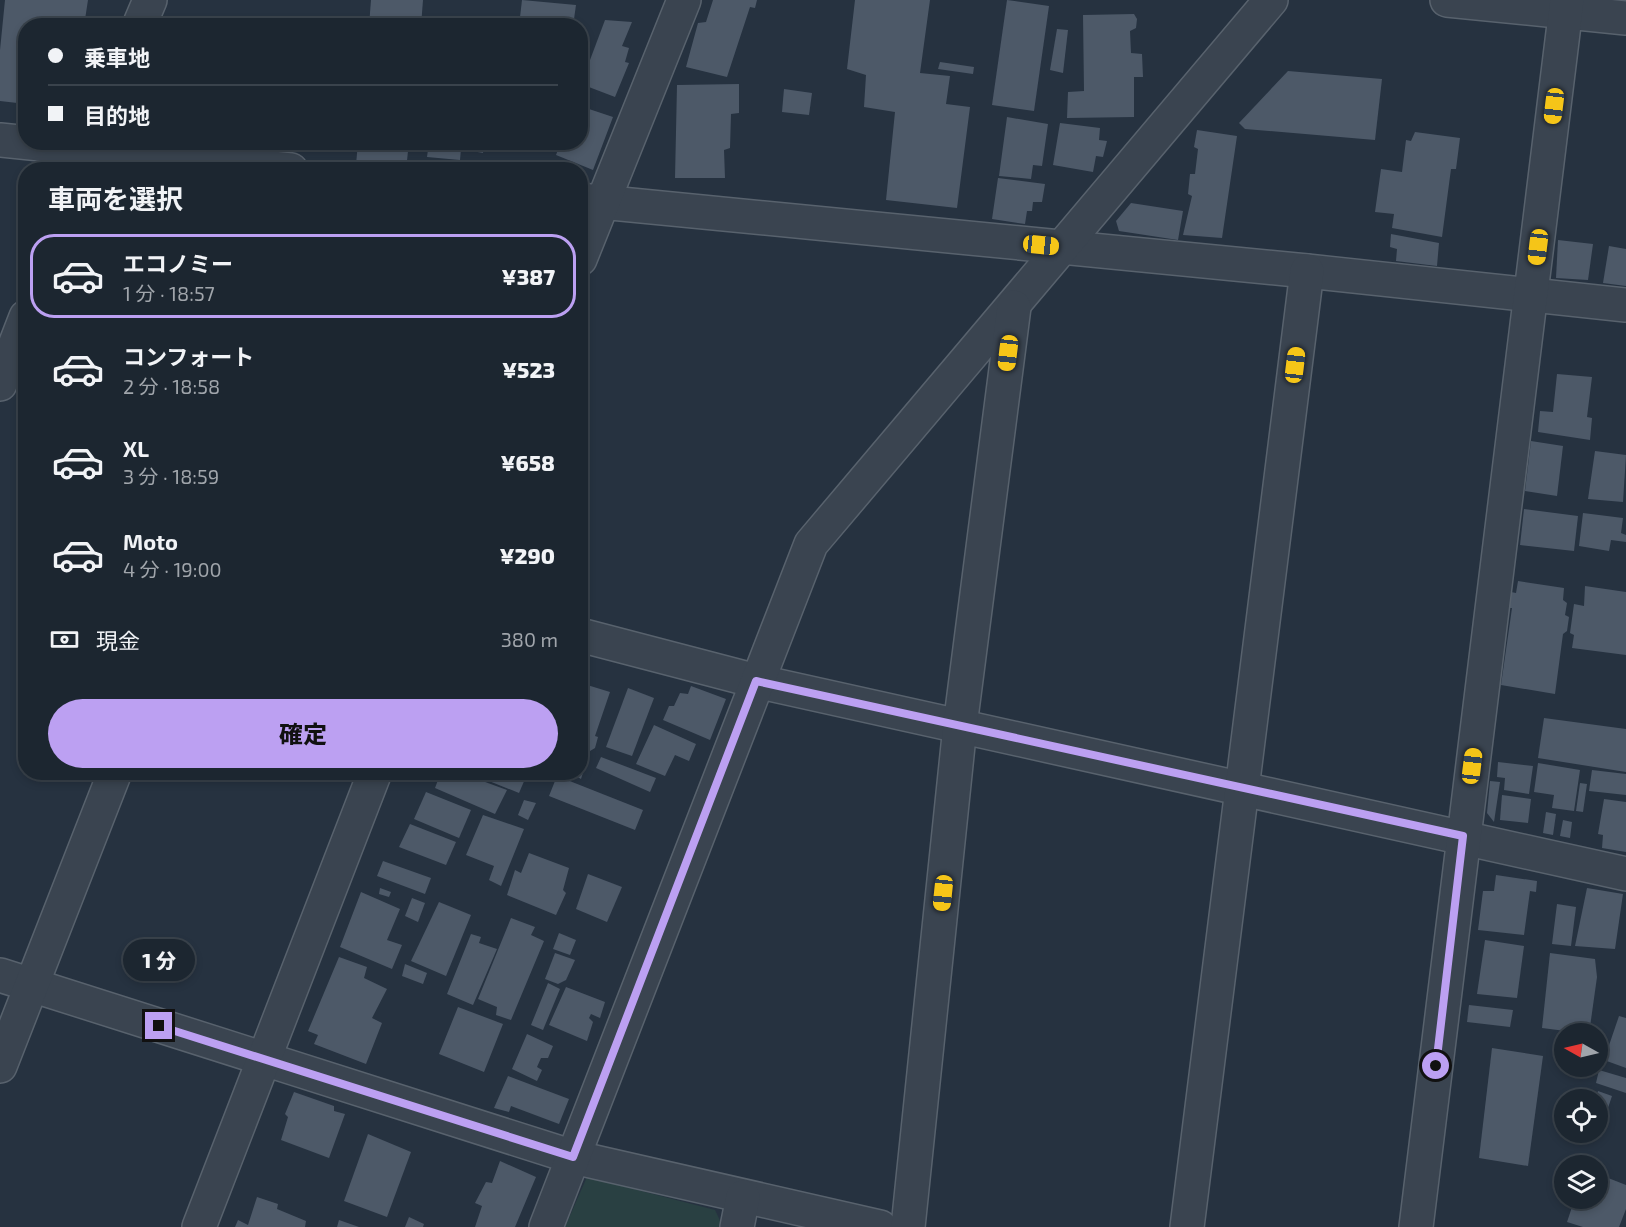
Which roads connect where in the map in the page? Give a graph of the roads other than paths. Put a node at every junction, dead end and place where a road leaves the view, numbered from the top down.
1 (150, 0) edge
2 (684, 0) edge
3 (1271, 0) edge
4 (1447, 0) edge
5 (1566, 6) edge
6 (142, 18) edge
7 (1626, 18) edge
8 (0, 140) edge
9 (18, 143) edge
10 (63, 150) edge
11 (88, 154) edge
12 (190, 162) edge
13 (592, 201) edge
14 (588, 220) edge
15 (1064, 247) junction
16 (1307, 271) junction
17 (1532, 294) junction
18 (1626, 305) edge
19 (1014, 307) junction
20 (18, 338) edge
21 (0, 384) edge
22 (588, 637) edge
23 (756, 681) junction
24 (960, 726) junction
25 (112, 780) edge
26 (372, 780) edge
27 (1243, 788) junction
28 (1463, 836) junction
29 (1626, 874) edge
30 (0, 975) edge
31 (32, 986) junction
32 (264, 1059) junction
33 (0, 1066) edge
34 (573, 1157) junction
35 (740, 1212) edge
36 (199, 1227) edge
37 (546, 1227) edge
38 (880, 1227) edge
39 (908, 1227) edge
40 (1187, 1227) edge
41 (1416, 1227) edge

1 - 6 street
2 - 13 street
3 - 15 street
4 - 5 street
5 - 7 street
5 - 17 street
8 - 9 street
10 - 11 street
11 - 12 street
13 - 14 street
13 - 15 street
15 - 16 street
15 - 19 street
16 - 17 street
16 - 27 street
17 - 18 street
17 - 28 street
19 - 23 street
19 - 24 street
20 - 21 street
22 - 23 street
23 - 24 street
23 - 34 street
24 - 27 street
24 - 39 street
25 - 31 street
26 - 32 street
27 - 28 street
27 - 40 street
28 - 29 street
28 - 41 street
30 - 31 street
31 - 32 street
31 - 33 street
32 - 34 street
32 - 36 street
34 - 35 street
34 - 37 street
35 - 38 street

